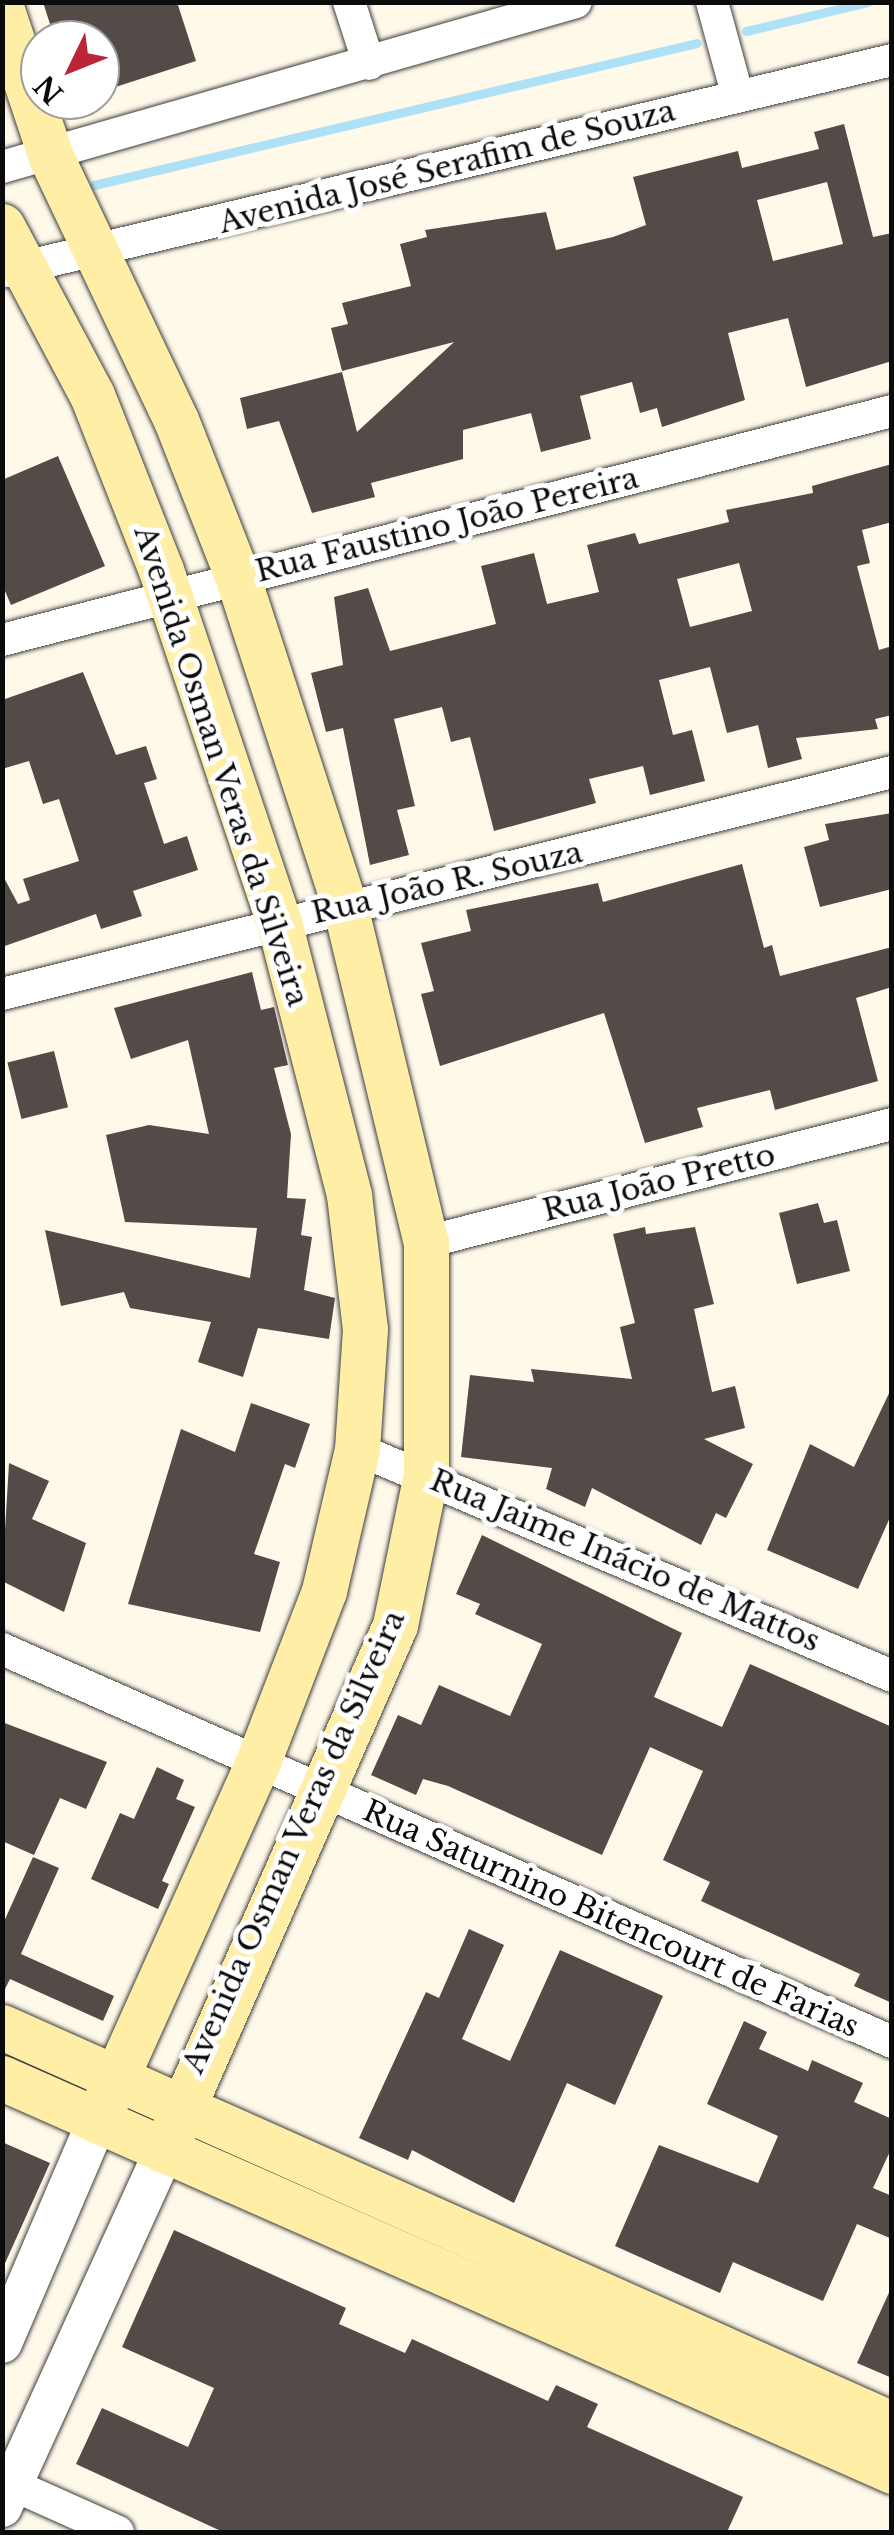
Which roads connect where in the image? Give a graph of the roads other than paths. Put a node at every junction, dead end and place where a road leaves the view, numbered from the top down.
1 (350, 2) edge
2 (576, 2) edge
3 (712, 2) edge
4 (2, 10) edge
5 (892, 60) edge
6 (369, 64) junction
7 (738, 97) junction
8 (50, 157) junction
9 (2, 167) edge
10 (2, 226) edge
11 (92, 255) junction
12 (12, 270) edge
13 (892, 411) edge
14 (238, 578) junction
15 (169, 595) junction
16 (2, 640) edge
17 (892, 772) edge
18 (346, 910) junction
19 (279, 922) junction
20 (2, 994) edge
21 (892, 1124) edge
22 (426, 1242) junction
23 (356, 1449) junction
24 (426, 1474) junction
25 (2, 1649) edge
26 (892, 1676) edge
27 (258, 1762) junction
28 (318, 1790) junction
29 (2, 2027) edge
30 (892, 2042) edge
31 (2, 2078) edge
32 (118, 2080) junction
33 (180, 2105) junction
34 (98, 2120) junction
35 (164, 2151) junction
36 (2, 2343) edge
37 (892, 2424) edge
38 (892, 2471) edge
39 (6, 2491) edge
40 (118, 2532) edge

1 - 6 street
2 - 6 street
3 - 7 street
4 - 8 main road, Avenida Osman Veras da Silveira
5 - 7 street, Avenida José Serafim de Souza
6 - 8 street
7 - 11 street, Avenida José Serafim de Souza
8 - 9 street
8 - 11 main road, Avenida Osman Veras da Silveira
10 - 12 main road, Avenida Osman Veras da Silveira
11 - 12 street, Avenida José Serafim de Souza
11 - 14 main road, Avenida Osman Veras da Silveira
12 - 15 main road, Avenida Osman Veras da Silveira
13 - 14 street, Rua Faustino João Pereira
14 - 15 street, Rua Faustino João Pereira
14 - 18 main road, Avenida Osman Veras da Silveira
15 - 16 street, Rua Faustino João Pereira
15 - 19 main road, Avenida Osman Veras da Silveira
17 - 18 street, Rua João R. Souza
18 - 19 street, Rua João R. Souza
18 - 22 main road, Avenida Osman Veras da Silveira
19 - 20 street, Rua João R. Souza
19 - 23 main road, Avenida Osman Veras da Silveira
21 - 22 street, Rua João Pretto
22 - 24 main road, Avenida Osman Veras da Silveira
23 - 24 street, Rua Jaime Inácio de Mattos
23 - 27 main road, Avenida Osman Veras da Silveira
24 - 26 street, Rua Jaime Inácio de Mattos
24 - 28 main road, Avenida Osman Veras da Silveira
25 - 27 street, Rua Saturnino Bitencourt de Farias
27 - 28 street, Rua Saturnino Bitencourt de Farias
27 - 32 main road, Avenida Osman Veras da Silveira
28 - 30 street, Rua Saturnino Bitencourt de Farias
28 - 33 main road, Avenida Osman Veras da Silveira
29 - 32 main road
31 - 34 main road
32 - 33 main road
32 - 34 main road, Avenida Osman Veras da Silveira
33 - 35 main road, Avenida Osman Veras da Silveira
33 - 37 main road
34 - 35 main road
34 - 36 street
35 - 38 main road
35 - 39 street
39 - 40 street

